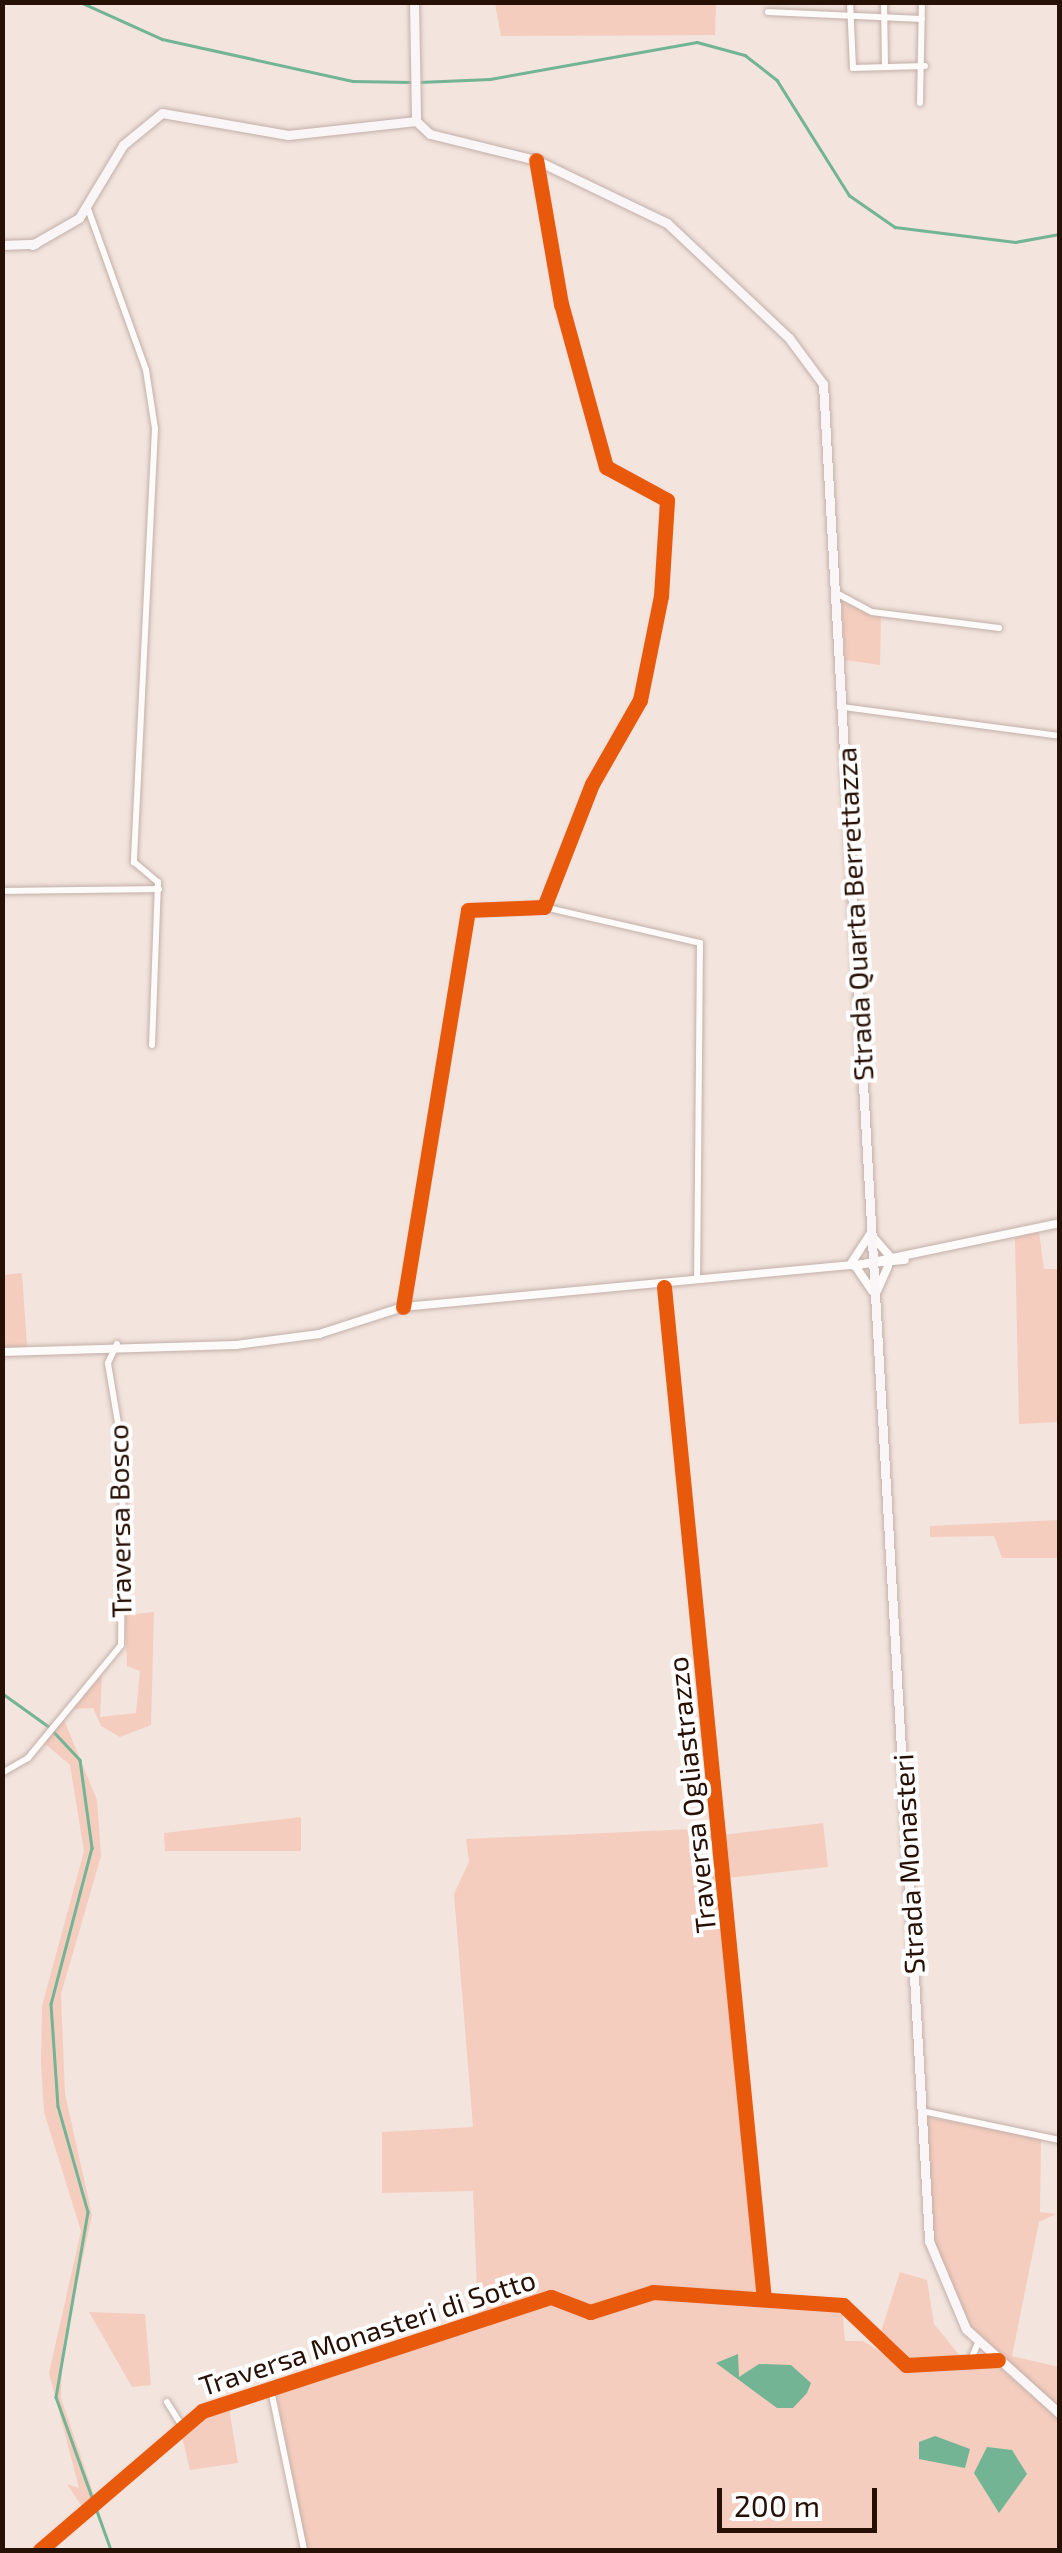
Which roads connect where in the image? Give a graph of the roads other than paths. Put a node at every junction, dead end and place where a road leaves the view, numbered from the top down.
1 (414, 2) edge
2 (790, 2) edge
3 (850, 2) edge
4 (884, 2) edge
5 (922, 2) edge
6 (768, 12) dead end
7 (791, 14) junction
8 (922, 19) junction
9 (852, 20) junction
10 (884, 20) junction
11 (925, 66) junction
12 (885, 67) junction
13 (920, 103) dead end
14 (416, 121) junction
15 (536, 160) junction
16 (88, 207) junction
17 (2, 245) edge
18 (838, 594) junction
19 (1000, 628) dead end
20 (843, 707) junction
21 (1060, 736) edge
22 (159, 888) junction
23 (2, 891) edge
24 (544, 907) junction
25 (152, 1045) dead end
26 (1060, 1223) edge
27 (871, 1233) junction
28 (891, 1263) junction
29 (854, 1264) junction
30 (873, 1264) junction
31 (698, 1281) junction
32 (664, 1287) junction
33 (876, 1300) junction
34 (404, 1307) junction
35 (116, 1344) junction
36 (2, 1352) edge
37 (2, 1772) edge
38 (922, 2111) junction
39 (1060, 2140) edge
40 (764, 2299) junction
41 (978, 2342) junction
42 (998, 2360) junction
43 (968, 2366) junction
44 (271, 2390) junction
45 (167, 2402) dead end
46 (1060, 2414) edge
47 (181, 2424) junction
48 (40, 2550) edge
49 (304, 2550) edge

1 - 14 main road
2 - 7 street
3 - 9 street
4 - 10 street
5 - 8 street
6 - 7 street
7 - 9 street
8 - 10 street
8 - 11 street
9 - 10 street
9 - 12 street
10 - 12 street
11 - 12 street
11 - 13 street
14 - 15 main road, Strada Quarta Berrettazza
14 - 16 main road
15 - 18 main road, Strada Quarta Berrettazza
15 - 24 street
16 - 17 main road
16 - 22 street
18 - 19 street
18 - 20 main road, Strada Quarta Berrettazza
20 - 21 street
20 - 27 main road, Strada Quarta Berrettazza
22 - 23 street
22 - 25 street
24 - 31 street
24 - 34 street
26 - 28 street
27 - 28 street
27 - 29 street
27 - 30 main road, Strada Quarta Berrettazza
28 - 30 street
28 - 33 street
29 - 30 street
29 - 31 street
29 - 33 street
30 - 33 main road, Strada Monasteri
31 - 32 street
32 - 34 street
32 - 40 street, Traversa Ogliastrazzo
33 - 38 main road, Strada Monasteri
34 - 35 street
35 - 36 street
35 - 37 street, Traversa Bosco
38 - 39 street
38 - 41 main road, Strada Monasteri
40 - 43 street, Traversa Monasteri di Sotto
40 - 44 street, Traversa Monasteri di Sotto
41 - 42 main road, Strada Monasteri
41 - 43 street
42 - 43 street, Traversa Monasteri di Sotto
42 - 46 main road, Strada Monasteri
44 - 47 street, Traversa Monasteri di Sotto
44 - 49 street, Traversa Monasteri di Sotto
45 - 47 street
47 - 48 street, Traversa Monasteri di Sotto

